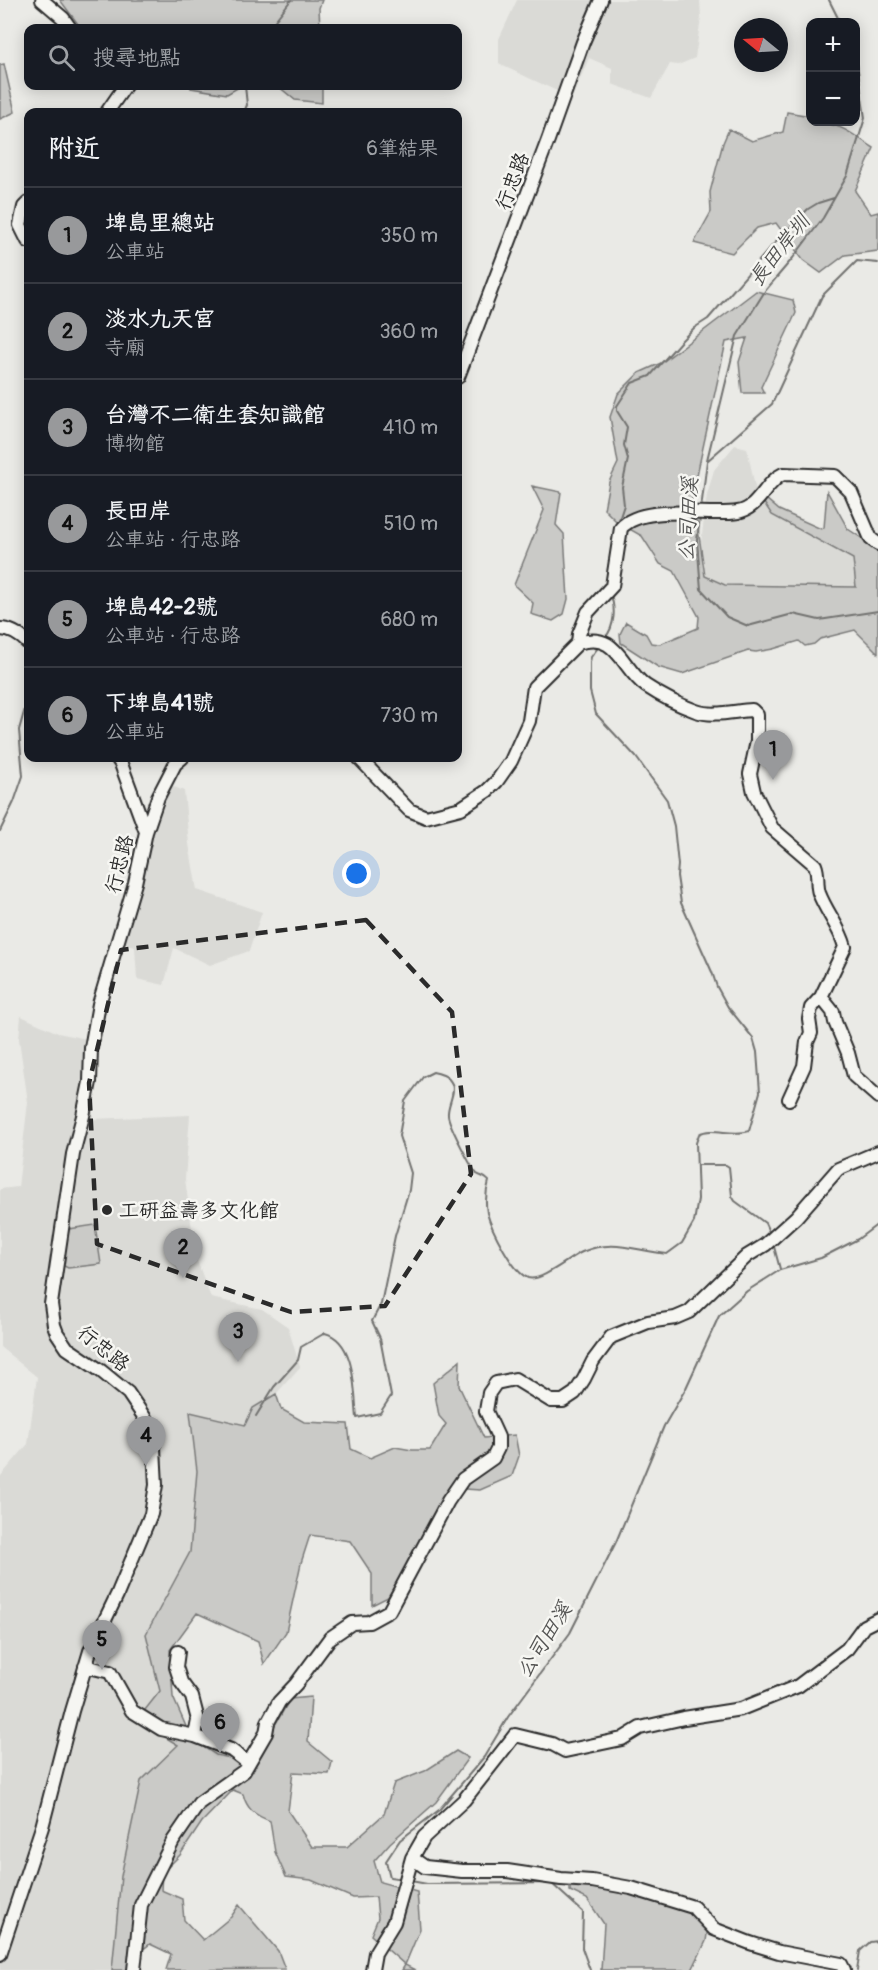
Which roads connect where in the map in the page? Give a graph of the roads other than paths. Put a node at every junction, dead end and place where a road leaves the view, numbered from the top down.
1 (42, 0) edge
2 (601, 0) edge
3 (67, 24) edge
4 (122, 90) edge
5 (110, 108) edge
6 (24, 207) edge
7 (24, 233) edge
8 (462, 366) edge
9 (878, 544) edge
10 (0, 630) edge
11 (24, 640) edge
12 (578, 643) junction
13 (120, 762) edge
14 (177, 762) edge
15 (363, 762) edge
16 (146, 832) junction
17 (821, 997) junction
18 (878, 1097) edge
19 (789, 1099) dead end
20 (878, 1152) edge
21 (878, 1619) edge
22 (178, 1652) dead end
23 (85, 1666) junction
24 (195, 1736) junction
25 (248, 1763) junction
26 (412, 1858) junction
27 (0, 1954) edge
28 (134, 1970) edge
29 (372, 1970) edge
30 (844, 1970) edge

1 - 3 street
2 - 8 street, 行忠路
4 - 5 street
6 - 7 street
9 - 12 street
10 - 11 street
12 - 15 street
12 - 17 street
13 - 16 street
14 - 16 street, 行忠路
16 - 23 street, 行忠路
17 - 18 street
17 - 19 street
20 - 25 street
21 - 26 street
22 - 24 street
23 - 24 street
23 - 27 street, 行忠路
24 - 25 street
25 - 28 street
26 - 29 street
26 - 30 street

